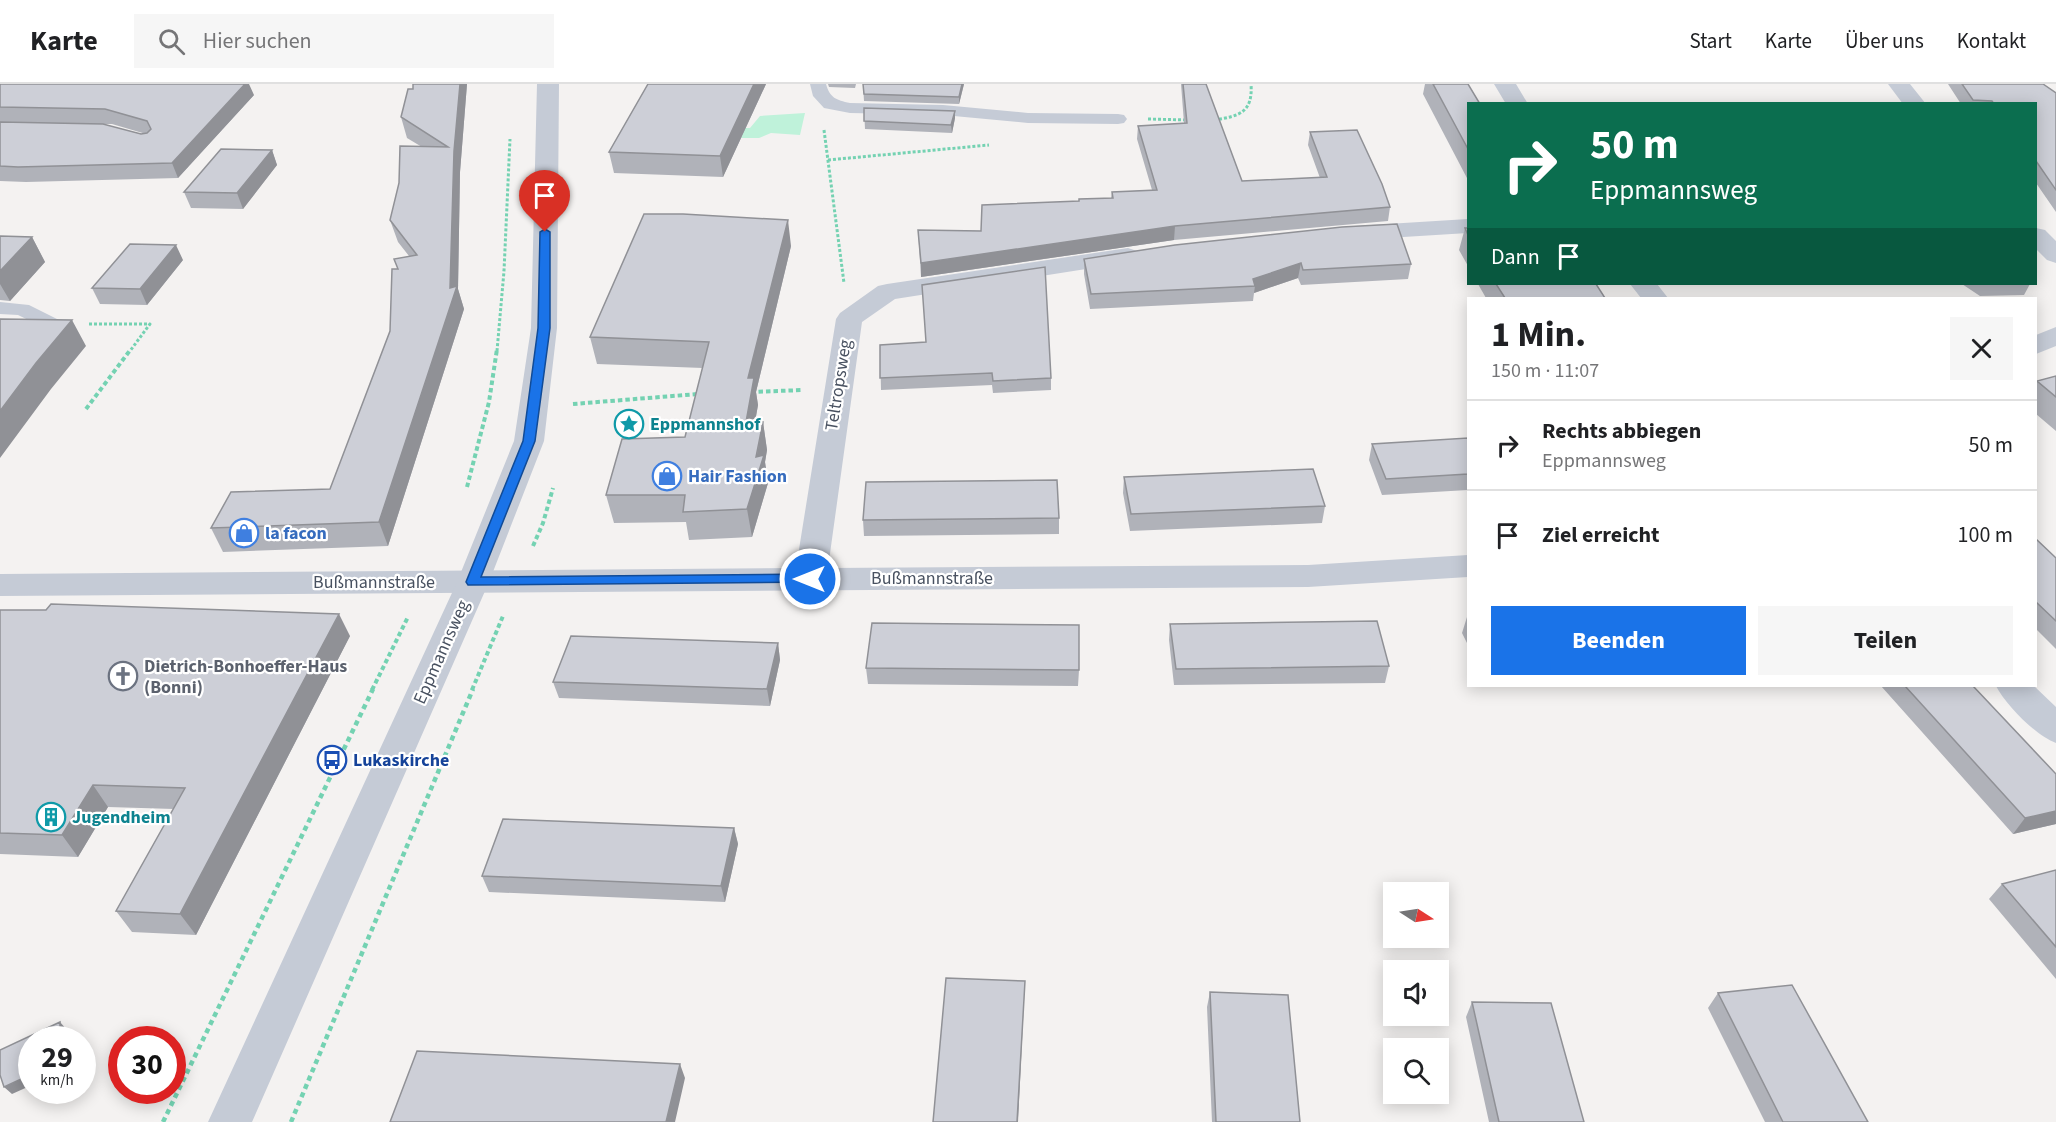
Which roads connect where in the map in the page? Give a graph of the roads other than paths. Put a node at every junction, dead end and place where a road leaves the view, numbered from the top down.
1 (548, 84) edge
2 (818, 84) edge
3 (1504, 84) edge
4 (1899, 84) edge
5 (1516, 102) edge
6 (1913, 102) edge
7 (1119, 119) road end
8 (1467, 226) edge
9 (1327, 235) edge
10 (2037, 235) edge
11 (1151, 253) edge
12 (2056, 255) edge
13 (1644, 285) edge
14 (1654, 297) edge
15 (0, 308) edge
16 (56, 326) edge
17 (2056, 335) edge
18 (2037, 345) edge
19 (1467, 566) edge
20 (810, 579) junction
21 (473, 582) junction
22 (0, 585) edge
23 (2014, 687) edge
24 (2056, 729) edge
25 (230, 1122) edge

1 - 21 street, Eppmannsweg
2 - 7 lane
3 - 5 street
4 - 6 street
8 - 9 street
10 - 12 street
11 - 20 street, Teltropsweg
13 - 14 street
15 - 16 lane
17 - 18 street
19 - 20 street, Bußmannstraße
20 - 21 street, Bußmannstraße
21 - 22 street, Bußmannstraße
21 - 25 street, Eppmannsweg
23 - 24 street

